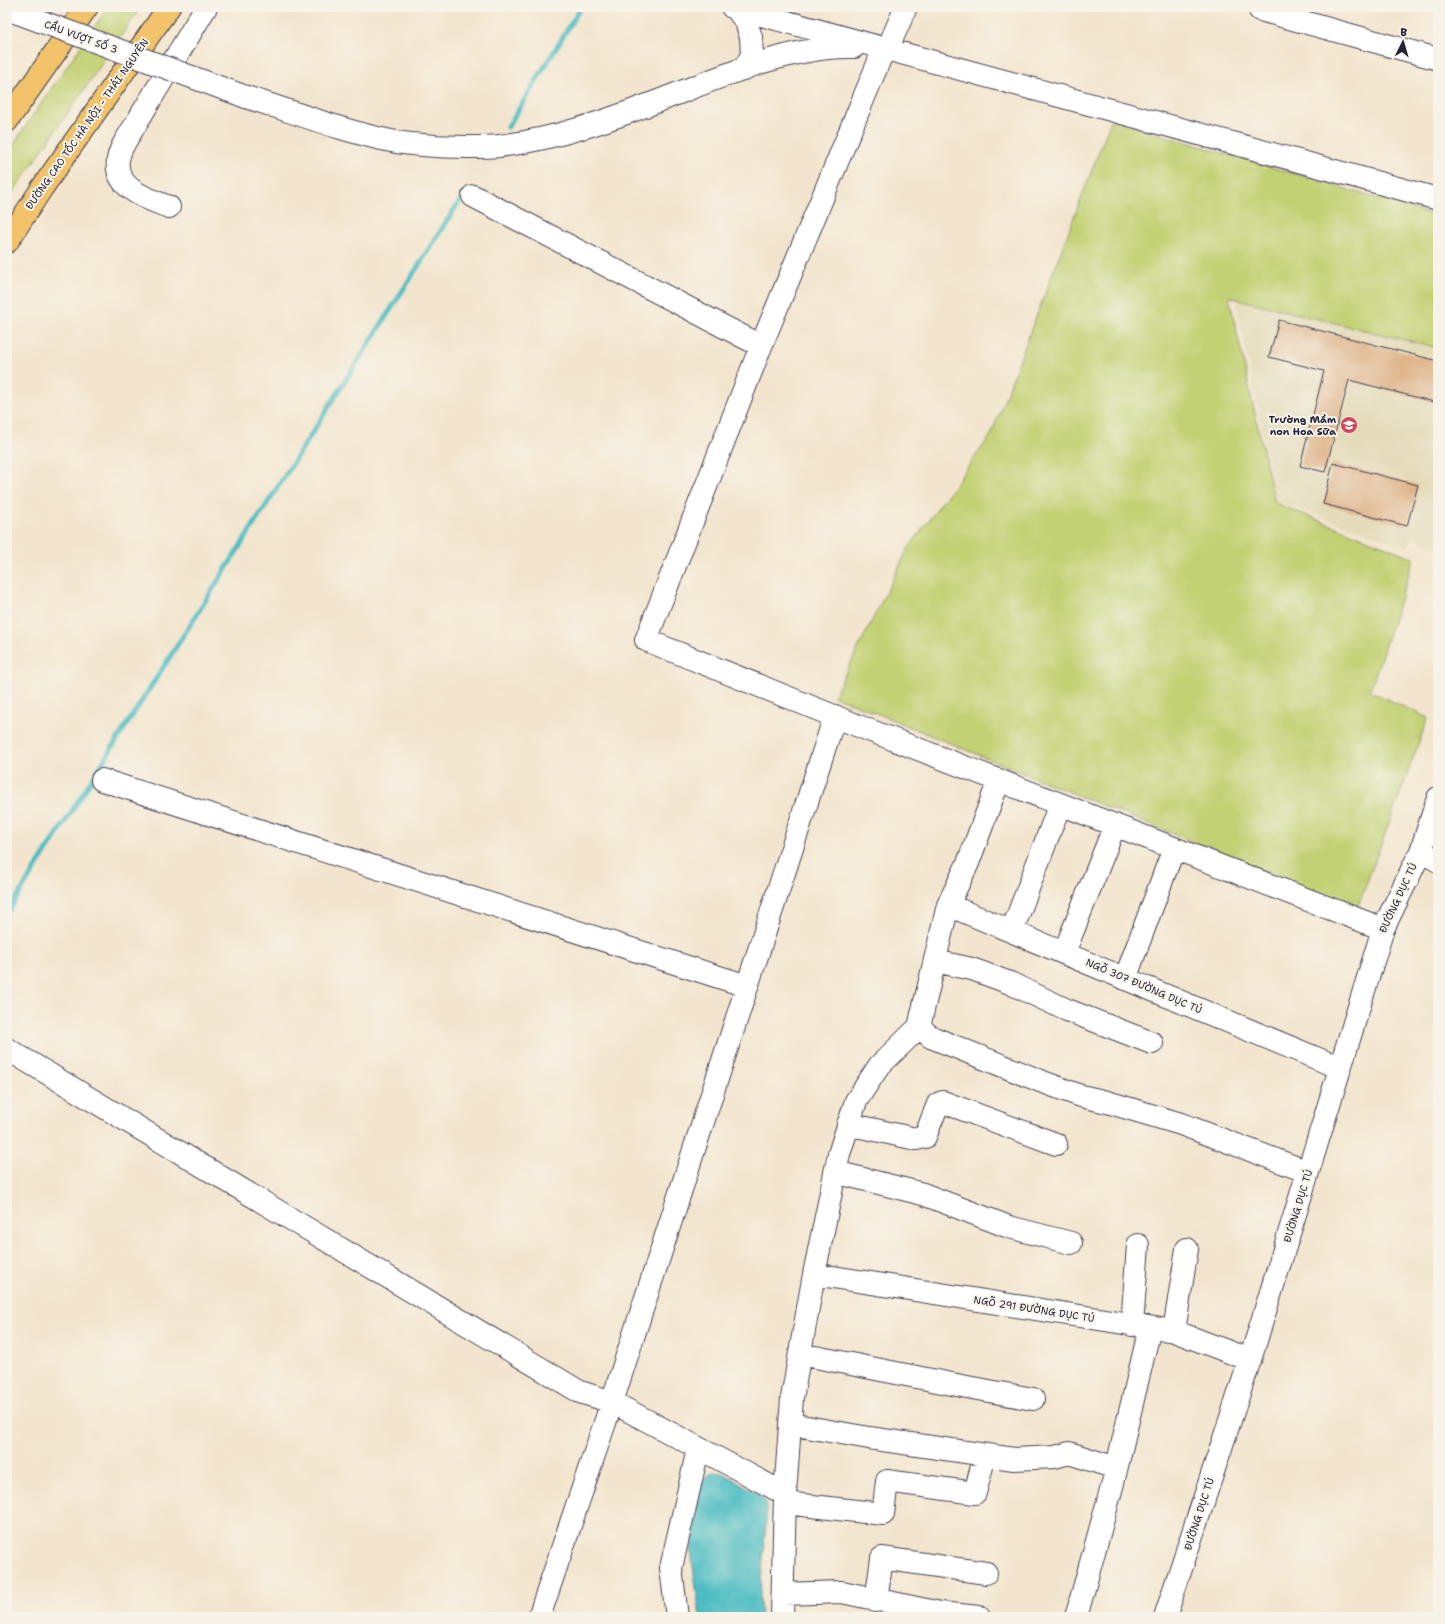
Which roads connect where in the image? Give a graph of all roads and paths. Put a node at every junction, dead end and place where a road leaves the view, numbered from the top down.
1 (16, 7) edge
2 (87, 7) edge
3 (169, 7) edge
4 (206, 7) edge
5 (734, 7) edge
6 (906, 7) edge
7 (7, 9) edge
8 (1260, 10) dead end
9 (1312, 16) edge
10 (7, 21) edge
11 (885, 49) junction
12 (1438, 59) edge
13 (744, 69) junction
14 (7, 121) edge
15 (473, 196) dead end
16 (1438, 199) edge
17 (169, 207) dead end
18 (7, 242) edge
19 (761, 346) junction
20 (835, 716) junction
21 (102, 780) dead end
22 (999, 780) junction
23 (1438, 798) edge
24 (1060, 804) junction
25 (1115, 825) junction
26 (1174, 848) junction
27 (1429, 856) edge
28 (948, 905) junction
29 (1383, 930) junction
30 (1012, 932) junction
31 (1064, 953) junction
32 (935, 961) junction
33 (1125, 978) junction
34 (748, 986) junction
35 (920, 1027) junction
36 (1152, 1043) dead end
37 (7, 1049) edge
38 (1340, 1068) junction
39 (848, 1124) junction
40 (1056, 1144) dead end
41 (835, 1172) junction
42 (1308, 1172) junction
43 (1071, 1243) dead end
44 (1138, 1245) dead end
45 (1187, 1249) dead end
46 (814, 1274) junction
47 (1141, 1326) junction
48 (1174, 1331) junction
49 (800, 1354) junction
50 (1250, 1360) junction
51 (1033, 1399) dead end
52 (612, 1402) junction
53 (790, 1424) junction
54 (698, 1449) junction
55 (985, 1455) junction
56 (1116, 1468) junction
57 (785, 1499) junction
58 (986, 1573) dead end
59 (783, 1594) junction
60 (876, 1601) junction
61 (922, 1613) edge
62 (539, 1617) edge
63 (677, 1617) edge
64 (782, 1617) edge
65 (979, 1617) edge
66 (1076, 1617) edge
67 (1165, 1617) edge

1 - 10 street
2 - 14 highway
3 - 18 highway, ĐƯỜNG CAO TỐC HÀ NỘI - THÁI NGUYÊN
4 - 17 street
5 - 11 street
5 - 13 street
6 - 11 street
7 - 13 street, CẦU VƯỢT SỐ 3, bridge
8 - 9 street
9 - 12 street
11 - 13 street, CẦU VƯỢT SỐ 3
11 - 16 street
11 - 19 street
15 - 19 street
19 - 20 street
20 - 22 street
20 - 34 street
21 - 34 street
22 - 24 street
22 - 28 street
23 - 27 street, ĐƯỜNG DỤC TÚ
24 - 25 street
24 - 30 street
25 - 26 street
25 - 31 street
26 - 29 street
26 - 33 street
27 - 29 street, ĐƯỜNG DỤC TÚ
28 - 30 street, NGÕ 307 ĐƯỜNG DỤC TÚ
28 - 32 street
29 - 38 street, ĐƯỜNG DỤC TÚ
30 - 31 street, NGÕ 307 ĐƯỜNG DỤC TÚ
31 - 33 street, NGÕ 307 ĐƯỜNG DỤC TÚ
32 - 35 street
32 - 36 street
33 - 38 street, NGÕ 307 ĐƯỜNG DỤC TÚ
34 - 52 street
35 - 39 street
35 - 42 street
37 - 52 street
38 - 42 street, ĐƯỜNG DỤC TÚ
39 - 40 street
39 - 41 street
41 - 43 street
41 - 46 street
42 - 50 street, ĐƯỜNG DỤC TÚ
44 - 47 street
45 - 48 street
46 - 47 street, NGÕ 291 ĐƯỜNG DỤC TÚ
46 - 49 street
47 - 48 street, NGÕ 291 ĐƯỜNG DỤC TÚ
47 - 56 street
48 - 50 street, NGÕ 291 ĐƯỜNG DỤC TÚ
49 - 51 street
49 - 53 street
50 - 67 street, ĐƯỜNG DỤC TÚ
52 - 54 street
52 - 62 street
53 - 55 street
53 - 57 street
54 - 57 street
54 - 63 street
55 - 56 street
55 - 57 street
56 - 66 street
57 - 59 street
58 - 60 street
59 - 60 street
59 - 64 street
60 - 61 street
61 - 65 street

